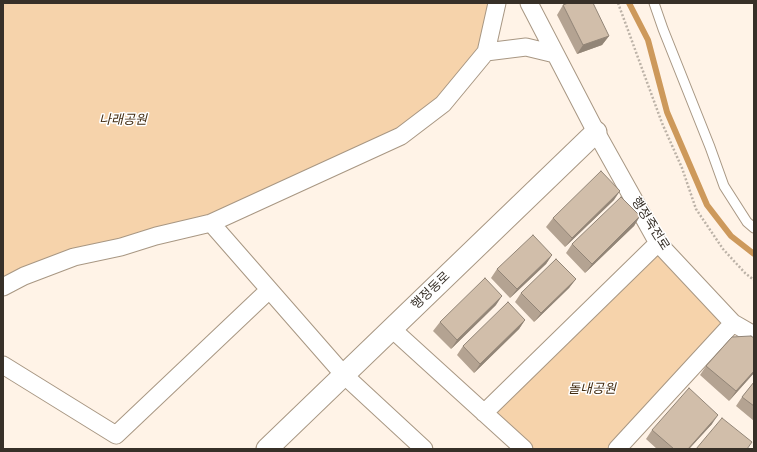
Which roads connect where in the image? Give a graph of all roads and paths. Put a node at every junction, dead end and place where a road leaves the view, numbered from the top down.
1 (497, 3) edge
2 (529, 3) edge
3 (618, 3) edge
4 (654, 3) edge
5 (486, 52) junction
6 (556, 54) junction
7 (596, 132) junction
8 (211, 223) junction
9 (754, 228) edge
10 (658, 243) junction
11 (754, 280) edge
12 (3, 287) edge
13 (269, 290) junction
14 (733, 323) junction
15 (392, 329) junction
16 (754, 335) edge
17 (3, 365) edge
18 (344, 375) junction
19 (484, 413) junction
20 (267, 449) edge
21 (424, 449) edge
22 (524, 449) edge
23 (617, 449) edge

1 - 5 street
2 - 6 street, 행정죽전로
3 - 11 path
4 - 9 lane
5 - 6 street
5 - 8 street
6 - 7 street, 행정죽전로
7 - 10 street, 행정죽전로
7 - 15 street, 행정동로
8 - 12 street
8 - 13 street
10 - 14 street, 행정죽전로
10 - 19 street
13 - 17 street
13 - 18 street
14 - 16 street, 행정죽전로
14 - 23 street
15 - 18 street, 행정동로
15 - 19 street
18 - 20 street, 행정동로
18 - 21 street
19 - 22 street

